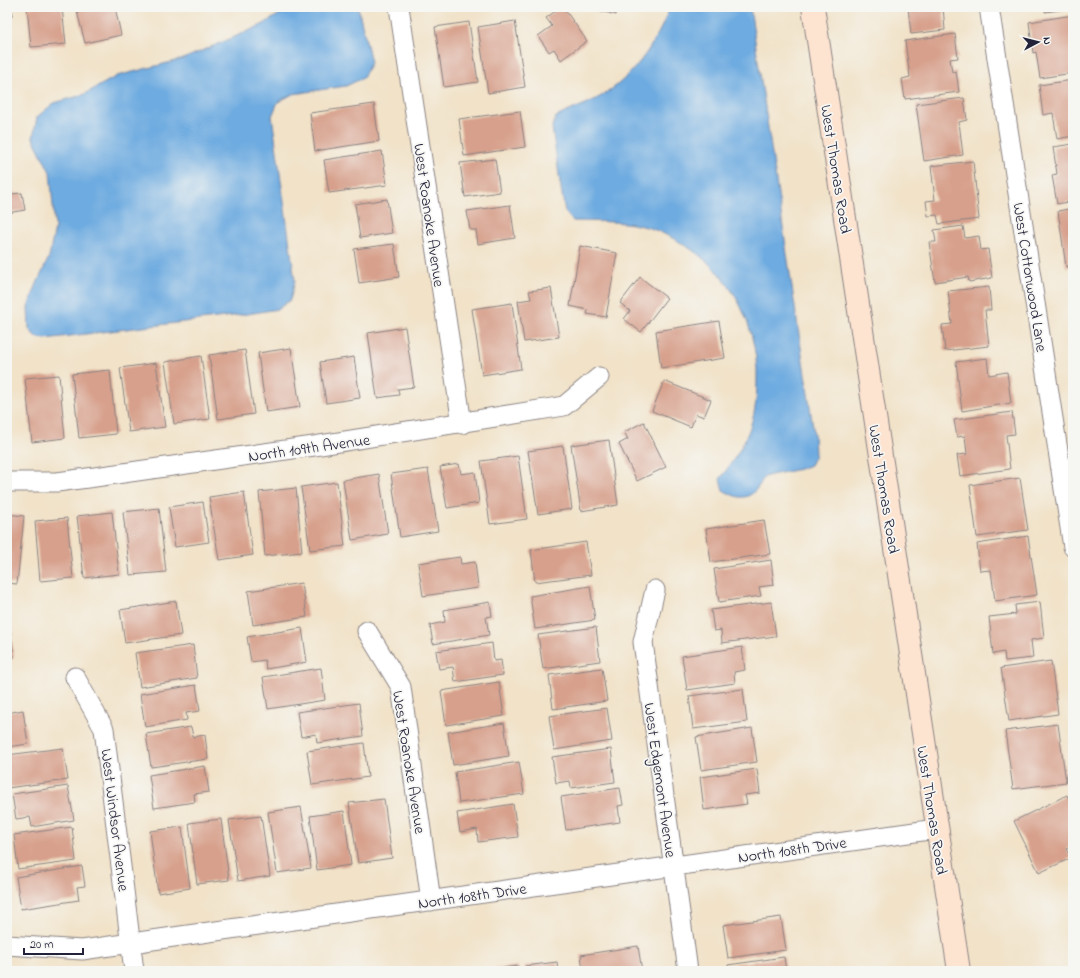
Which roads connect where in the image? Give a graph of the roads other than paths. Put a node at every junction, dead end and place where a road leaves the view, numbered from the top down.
1 (399, 7) edge
2 (813, 7) edge
3 (989, 7) edge
4 (599, 377) dead end
5 (462, 424) junction
6 (7, 482) edge
7 (1073, 542) edge
8 (656, 590) dead end
9 (367, 631) dead end
10 (75, 676) dead end
11 (936, 829) junction
12 (673, 865) junction
13 (431, 901) junction
14 (132, 943) junction
15 (7, 945) edge
16 (134, 971) edge
17 (688, 971) edge
18 (959, 971) edge

1 - 5 street, West Roanoke Avenue
2 - 11 main road, West Thomas Road
3 - 7 street, West Cottonwood Lane
4 - 5 street, North 109th Avenue
5 - 6 street, North 109th Avenue
8 - 12 street, West Edgemont Avenue
9 - 13 street, West Roanoke Avenue
10 - 14 street, West Windsor Avenue
11 - 12 street, North 108th Drive
11 - 18 main road, West Thomas Road
12 - 13 street, North 108th Drive
12 - 17 street, West Edgemont Avenue
13 - 14 street, North 108th Drive
14 - 15 street, North 108th Drive
14 - 16 street, West Windsor Avenue

